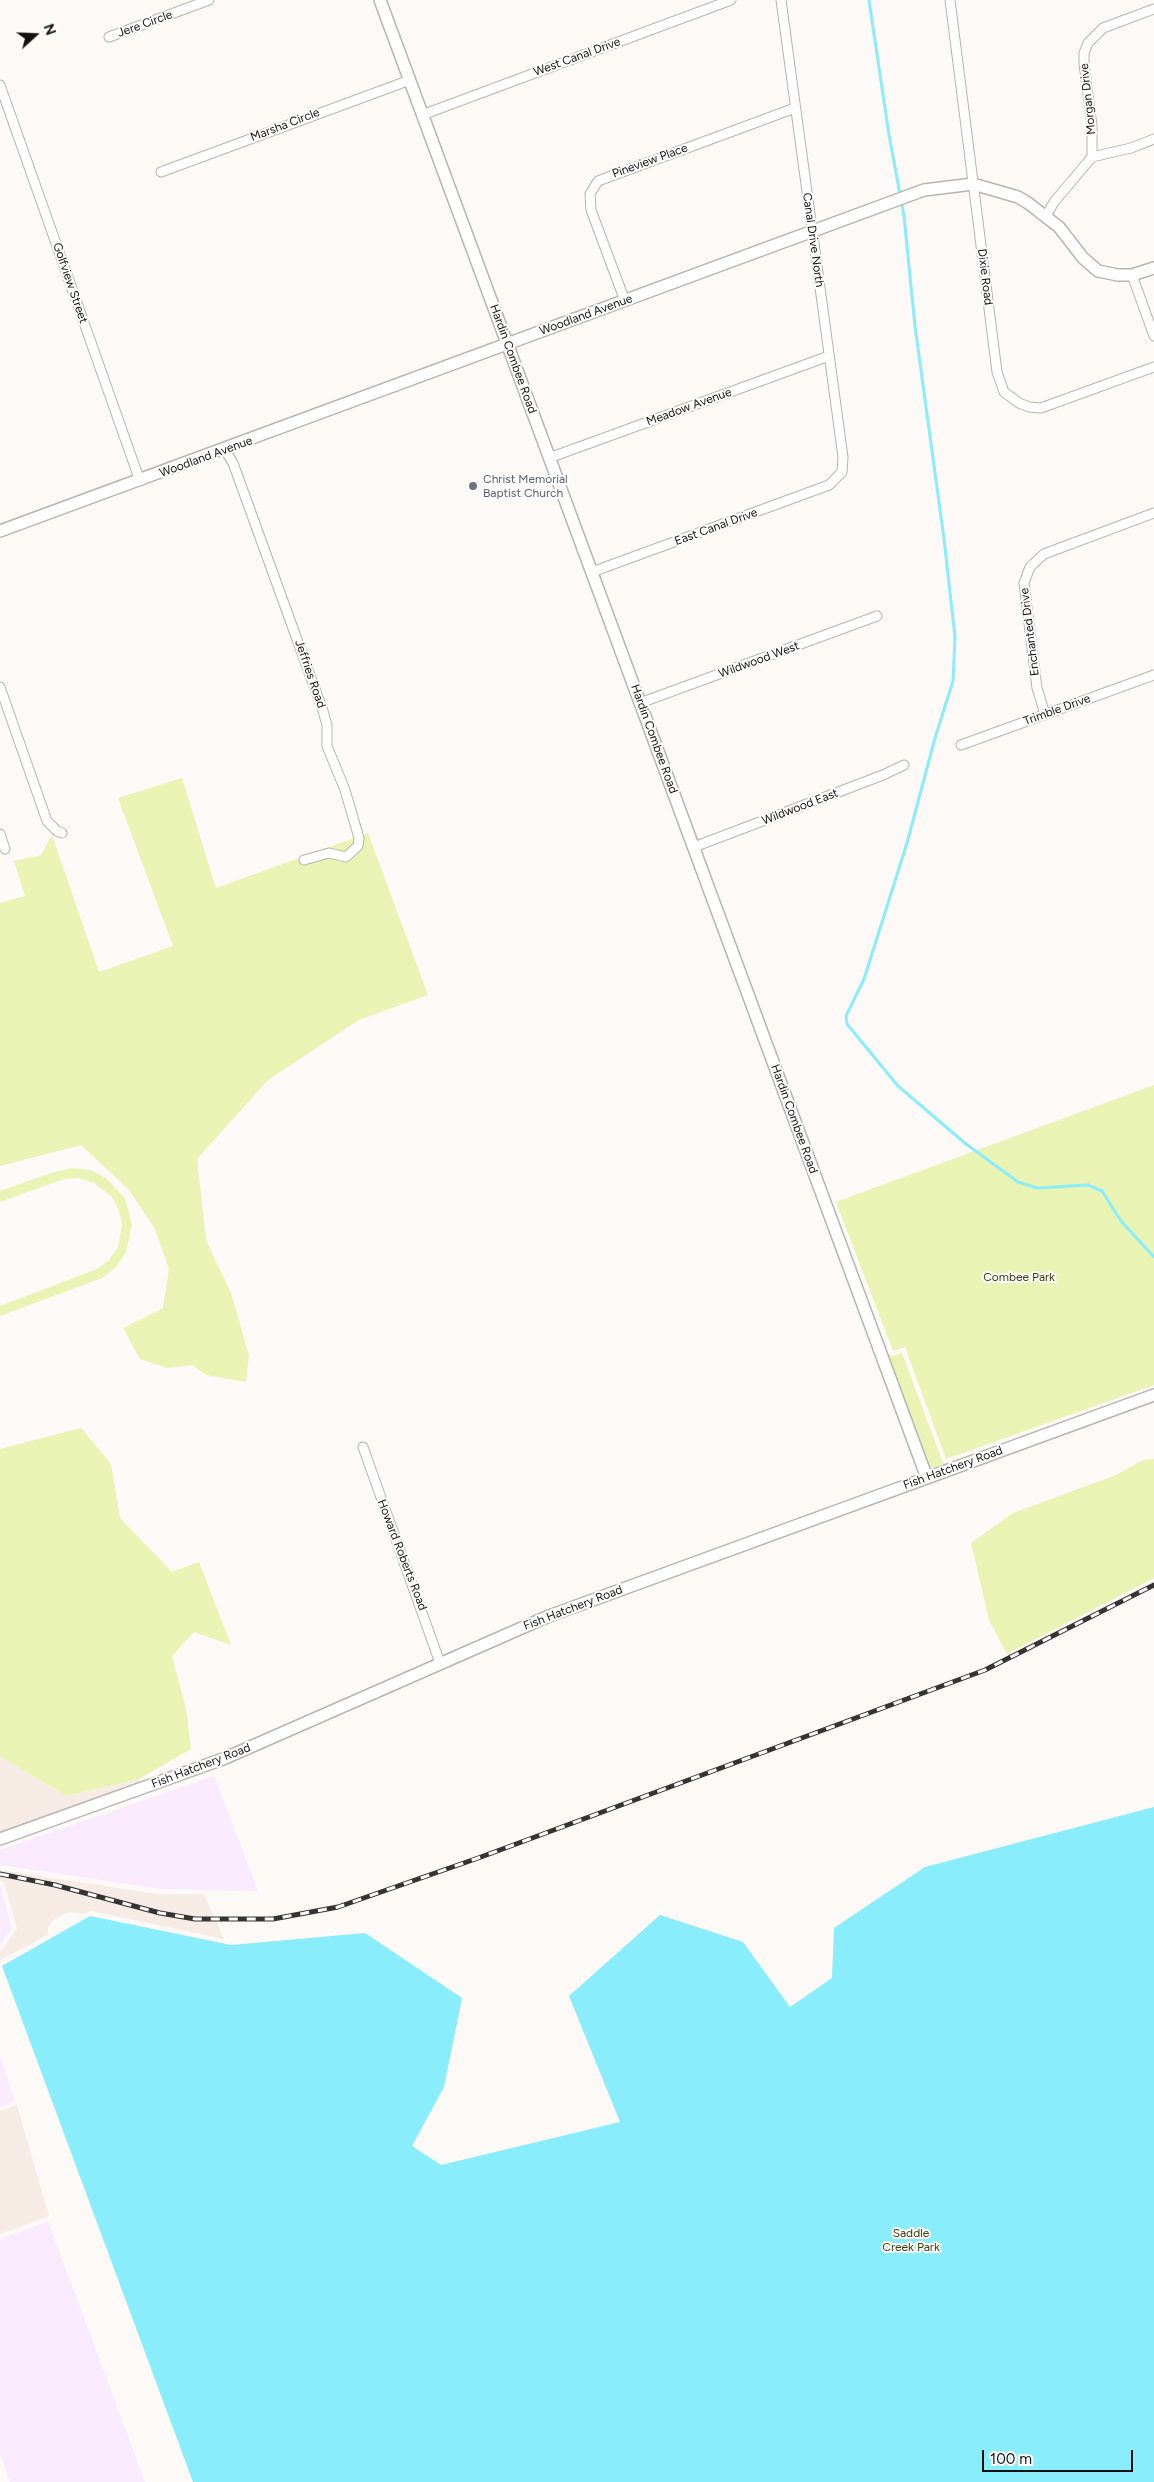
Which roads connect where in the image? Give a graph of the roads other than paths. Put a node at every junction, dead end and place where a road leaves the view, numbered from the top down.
1 (209, 0) edge
2 (380, 0) edge
3 (731, 0) edge
4 (781, 0) edge
5 (950, 0) edge
6 (1154, 9) edge
7 (108, 37) dead end
8 (410, 80) junction
9 (0, 85) edge
10 (795, 108) junction
11 (422, 115) junction
12 (1154, 139) edge
13 (1092, 157) junction
14 (161, 172) dead end
15 (973, 184) junction
16 (1046, 216) junction
17 (812, 231) junction
18 (1154, 268) edge
19 (1132, 275) junction
20 (625, 300) junction
21 (1154, 336) edge
22 (507, 344) junction
23 (829, 356) junction
24 (1154, 366) edge
25 (225, 450) junction
26 (549, 458) junction
27 (838, 478) joint
28 (140, 481) junction
29 (1154, 513) edge
30 (0, 531) edge
31 (592, 572) junction
32 (878, 616) dead end
33 (1154, 675) edge
34 (0, 687) edge
35 (640, 703) junction
36 (1045, 714) junction
37 (961, 745) dead end
38 (904, 765) dead end
39 (62, 833) dead end
40 (0, 834) edge
41 (694, 847) junction
42 (6, 849) dead end
43 (304, 860) dead end
44 (1154, 1395) edge
45 (363, 1447) dead end
46 (927, 1478) junction
47 (440, 1663) junction
48 (0, 1840) edge

1 - 7 street, Jere Circle
2 - 8 street, Hardin Combee Road
3 - 11 street, West Canal Drive
4 - 10 street, Canal Drive North
5 - 15 street, Dixie Road
6 - 13 street, Morgan Drive
8 - 11 street, Hardin Combee Road
8 - 14 street, Marsha Circle
9 - 28 street, Golfview Street
10 - 17 street, Canal Drive North
10 - 20 street, Pineview Place
11 - 22 street, Hardin Combee Road
12 - 13 street
13 - 16 street
15 - 16 street, Woodland Avenue
15 - 17 street, Woodland Avenue
15 - 24 street, Dixie Road
16 - 19 street, Woodland Avenue
17 - 20 street, Woodland Avenue
17 - 23 street, Canal Drive North
18 - 19 street, Woodland Avenue
19 - 21 street
20 - 22 street, Woodland Avenue
22 - 25 street, Woodland Avenue
22 - 26 street, Hardin Combee Road
23 - 26 street, Meadow Avenue
23 - 27 street, Canal Drive North
25 - 28 street, Woodland Avenue
25 - 43 street, Jeffries Road
26 - 31 street, Hardin Combee Road
27 - 31 street, East Canal Drive
28 - 30 street, Woodland Avenue
29 - 36 street, Enchanted Drive
31 - 35 street, Hardin Combee Road
32 - 35 street, Wildwood West
33 - 36 street, Trimble Drive
34 - 39 street
35 - 41 street, Hardin Combee Road
36 - 37 street, Trimble Drive
38 - 41 street, Wildwood East
40 - 42 street
41 - 46 street, Hardin Combee Road
44 - 46 street, Fish Hatchery Road
45 - 47 street, Howard Roberts Road
46 - 47 street, Fish Hatchery Road
47 - 48 street, Fish Hatchery Road

